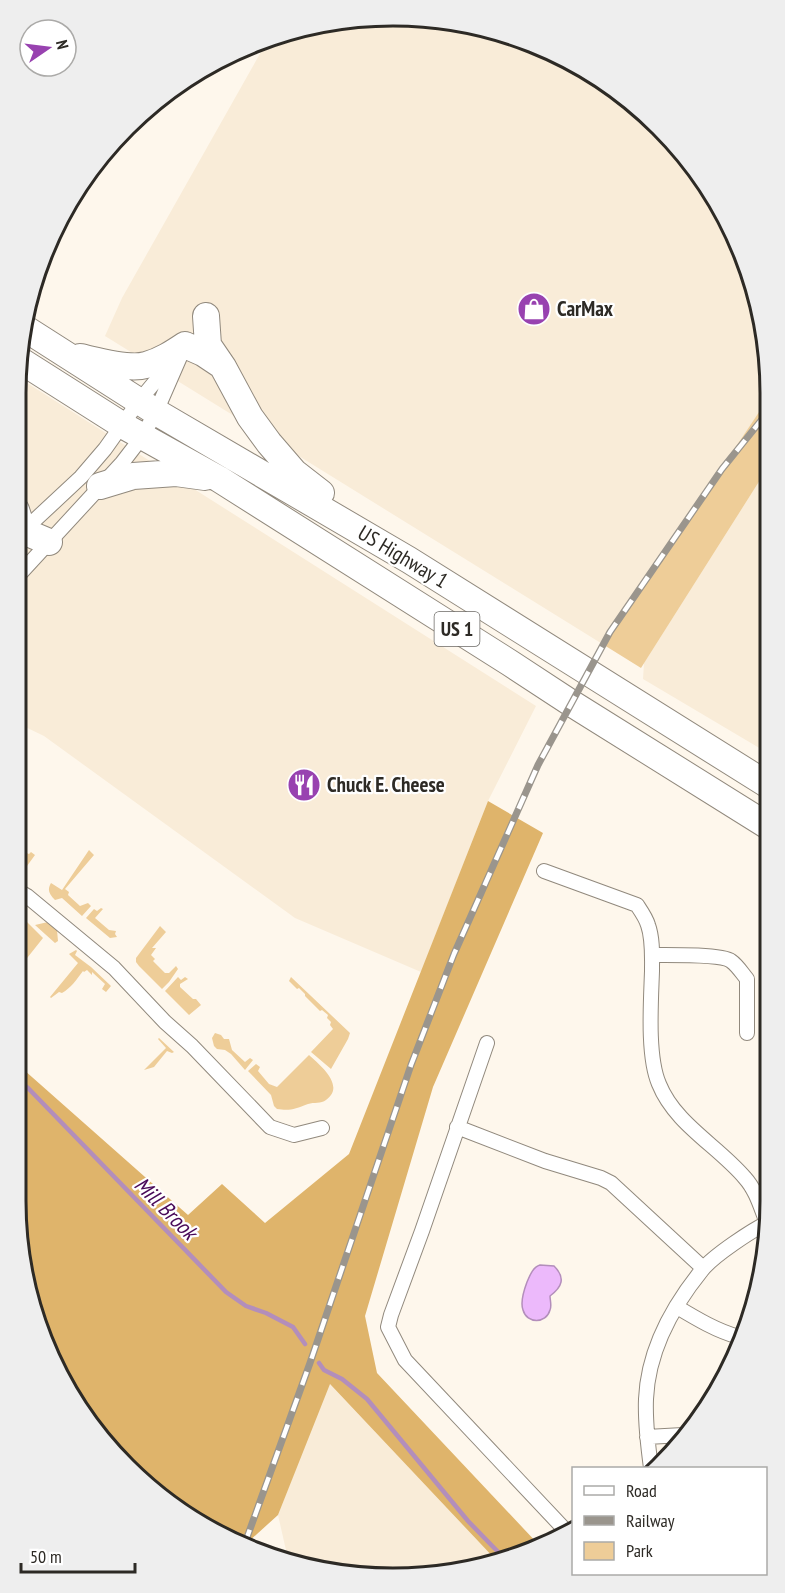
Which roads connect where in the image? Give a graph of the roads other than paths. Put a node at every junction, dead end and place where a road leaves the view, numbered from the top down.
1 (206, 316) dead end
2 (31, 332) edge
3 (185, 345) junction
4 (65, 354) junction
5 (26, 364) edge
6 (223, 367) junction
7 (148, 406) junction
8 (132, 431) junction
9 (219, 479) junction
10 (100, 486) junction
11 (26, 521) edge
12 (26, 531) edge
13 (49, 542) junction
14 (409, 560) junction
15 (26, 567) edge
16 (760, 780) edge
17 (760, 821) edge
18 (544, 871) dead end
19 (26, 895) edge
20 (652, 955) junction
21 (747, 1033) dead end
22 (486, 1043) dead end
23 (457, 1127) junction
24 (322, 1128) dead end
25 (760, 1203) edge
26 (759, 1228) edge
27 (703, 1268) junction
28 (677, 1307) junction
29 (734, 1335) edge
30 (674, 1436) edge
31 (647, 1437) junction
32 (650, 1462) edge
33 (562, 1526) edge

1 - 6 highway
2 - 4 highway, US 1
3 - 4 highway
3 - 6 highway
3 - 7 street
3 - 7 street
4 - 7 highway, US 1
5 - 8 highway, US 1
6 - 14 highway
7 - 8 street
7 - 8 street
7 - 14 highway, US Highway 1 / US 1
8 - 9 highway, US 1
8 - 10 street
8 - 11 street
9 - 10 highway
9 - 17 highway, US 1
10 - 13 street
12 - 13 highway
13 - 15 street
14 - 16 highway, US Highway 1 / US 1
18 - 20 street
19 - 24 street
20 - 21 street
20 - 25 street
22 - 23 street
23 - 27 street
23 - 33 street
26 - 27 street
27 - 28 street
28 - 29 street
28 - 31 street
30 - 31 street
31 - 32 street

